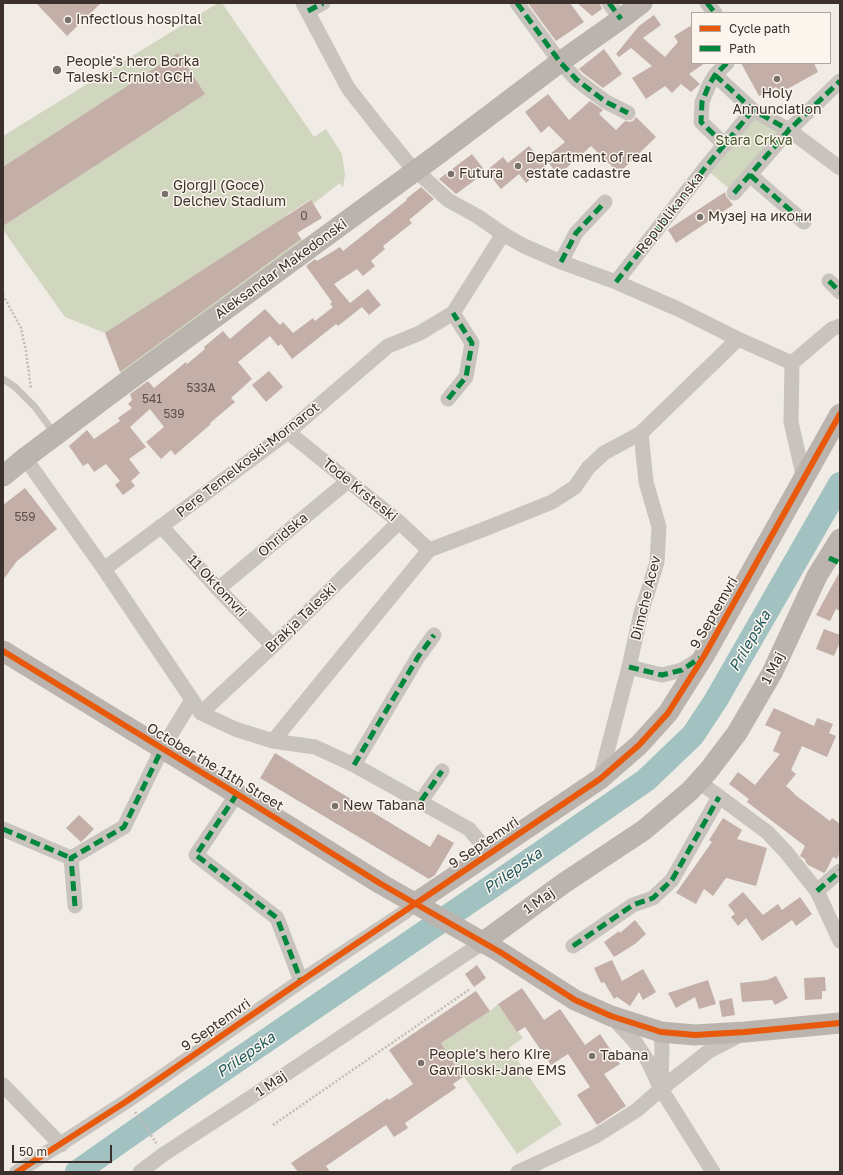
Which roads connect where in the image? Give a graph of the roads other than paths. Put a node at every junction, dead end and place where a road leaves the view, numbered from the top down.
1 (323, 3) edge
2 (517, 3) edge
3 (642, 3) edge
4 (707, 3) edge
5 (306, 7) edge
6 (615, 11) edge
7 (714, 12) edge
8 (560, 62) junction
9 (726, 64) edge
10 (716, 76) junction
11 (840, 81) edge
12 (754, 110) junction
13 (628, 113) dead end
14 (789, 130) junction
15 (725, 145) junction
16 (840, 168) edge
17 (416, 170) junction
18 (750, 175) junction
19 (734, 193) dead end
20 (605, 202) dead end
21 (804, 222) dead end
22 (503, 234) junction
23 (561, 262) junction
24 (829, 281) dead end
25 (616, 282) junction
26 (840, 292) edge
27 (453, 313) junction
28 (840, 326) edge
29 (738, 339) junction
30 (792, 363) junction
31 (3, 379) edge
32 (448, 399) dead end
33 (840, 414) edge
34 (288, 432) junction
35 (641, 433) junction
36 (56, 435) junction
37 (25, 458) junction
38 (3, 476) edge
39 (804, 479) junction
40 (348, 481) junction
41 (399, 522) junction
42 (161, 526) junction
43 (840, 539) edge
44 (429, 550) junction
45 (834, 560) edge
46 (104, 569) junction
47 (218, 589) junction
48 (434, 635) dead end
49 (273, 646) junction
50 (3, 651) edge
51 (704, 656) junction
52 (628, 667) junction
53 (192, 700) junction
54 (201, 713) junction
55 (273, 741) junction
56 (162, 749) junction
57 (354, 765) junction
58 (442, 771) dead end
59 (600, 778) junction
60 (698, 781) junction
61 (236, 794) junction
62 (719, 797) junction
63 (420, 801) junction
64 (3, 829) edge
65 (490, 854) junction
66 (71, 858) junction
67 (840, 871) edge
68 (818, 891) junction
69 (414, 904) junction
70 (75, 906) dead end
71 (840, 941) edge
72 (482, 943) junction
73 (573, 946) dead end
74 (301, 981) junction
75 (611, 1016) junction
76 (840, 1024) edge
77 (661, 1032) junction
78 (744, 1032) junction
79 (3, 1085) edge
80 (661, 1089) junction
81 (61, 1144) junction
82 (18, 1172) edge
83 (140, 1172) edge
84 (518, 1172) edge
85 (713, 1172) edge

1 - 5 street
2 - 8 street
3 - 6 street, Aleksandar Makedonski
4 - 7 street
5 - 17 street
6 - 8 street, Aleksandar Makedonski
8 - 13 street
8 - 17 street, Aleksandar Makedonski
9 - 10 street
10 - 12 street
10 - 15 street
11 - 14 street
12 - 14 street
12 - 15 street, Republikanska
14 - 16 street
14 - 18 street
15 - 25 street, Republikanska
17 - 22 street
17 - 36 street, Aleksandar Makedonski
18 - 19 street
18 - 21 street
20 - 23 street
22 - 23 street
22 - 27 street, Pere Temelkoski-Mornarot
23 - 25 street
24 - 26 street
25 - 29 street
27 - 32 street
27 - 34 street, Pere Temelkoski-Mornarot
28 - 30 street
29 - 30 street
29 - 35 street
30 - 39 street
31 - 36 lane
33 - 39 street, 9 Septemvri
34 - 40 street, Tode Krsteski
34 - 42 street, Pere Temelkoski-Mornarot
35 - 44 street
35 - 52 street, Dimche Acev
36 - 37 street, Aleksandar Makedonski
37 - 38 street, Aleksandar Makedonski
37 - 46 street
39 - 51 street, 9 Septemvri
40 - 41 street, Tode Krsteski
40 - 47 street, Ohridska
41 - 44 street, Tode Krsteski
41 - 49 street, Brakja Taleski
42 - 46 street, Pere Temelkoski-Mornarot
42 - 47 street, 11 Oktomvri
43 - 45 street, 1 Maj
44 - 55 street
45 - 60 street, 1 Maj
46 - 53 street
47 - 49 street, 11 Oktomvri
48 - 57 street
49 - 54 street, Brakja Taleski
50 - 56 street, October the 11th Street
51 - 52 street
51 - 59 street, 9 Septemvri
52 - 59 street, Dimche Acev
53 - 54 street
53 - 56 street, October the 11th Street
54 - 55 street
55 - 57 street
56 - 61 street, October the 11th Street
56 - 66 street, October the 11th Street
57 - 63 street
58 - 63 street
59 - 65 street, 9 Septemvri
60 - 62 street
60 - 72 street, 1 Maj
61 - 69 street, October the 11th Street
61 - 74 street, October the 11th Street
62 - 68 street
62 - 73 street
63 - 65 street
64 - 66 street
65 - 69 street, 9 Septemvri
66 - 70 street
67 - 68 street
68 - 71 street
69 - 72 street, October the 11th Street
69 - 74 street, 9 Septemvri
72 - 75 street
72 - 83 street, 1 Maj
74 - 81 street, 9 Septemvri
75 - 77 street
75 - 80 street
76 - 78 street
77 - 78 street
77 - 80 street
78 - 80 street
79 - 81 street
80 - 84 street
80 - 85 street
81 - 82 street, 9 Septemvri

